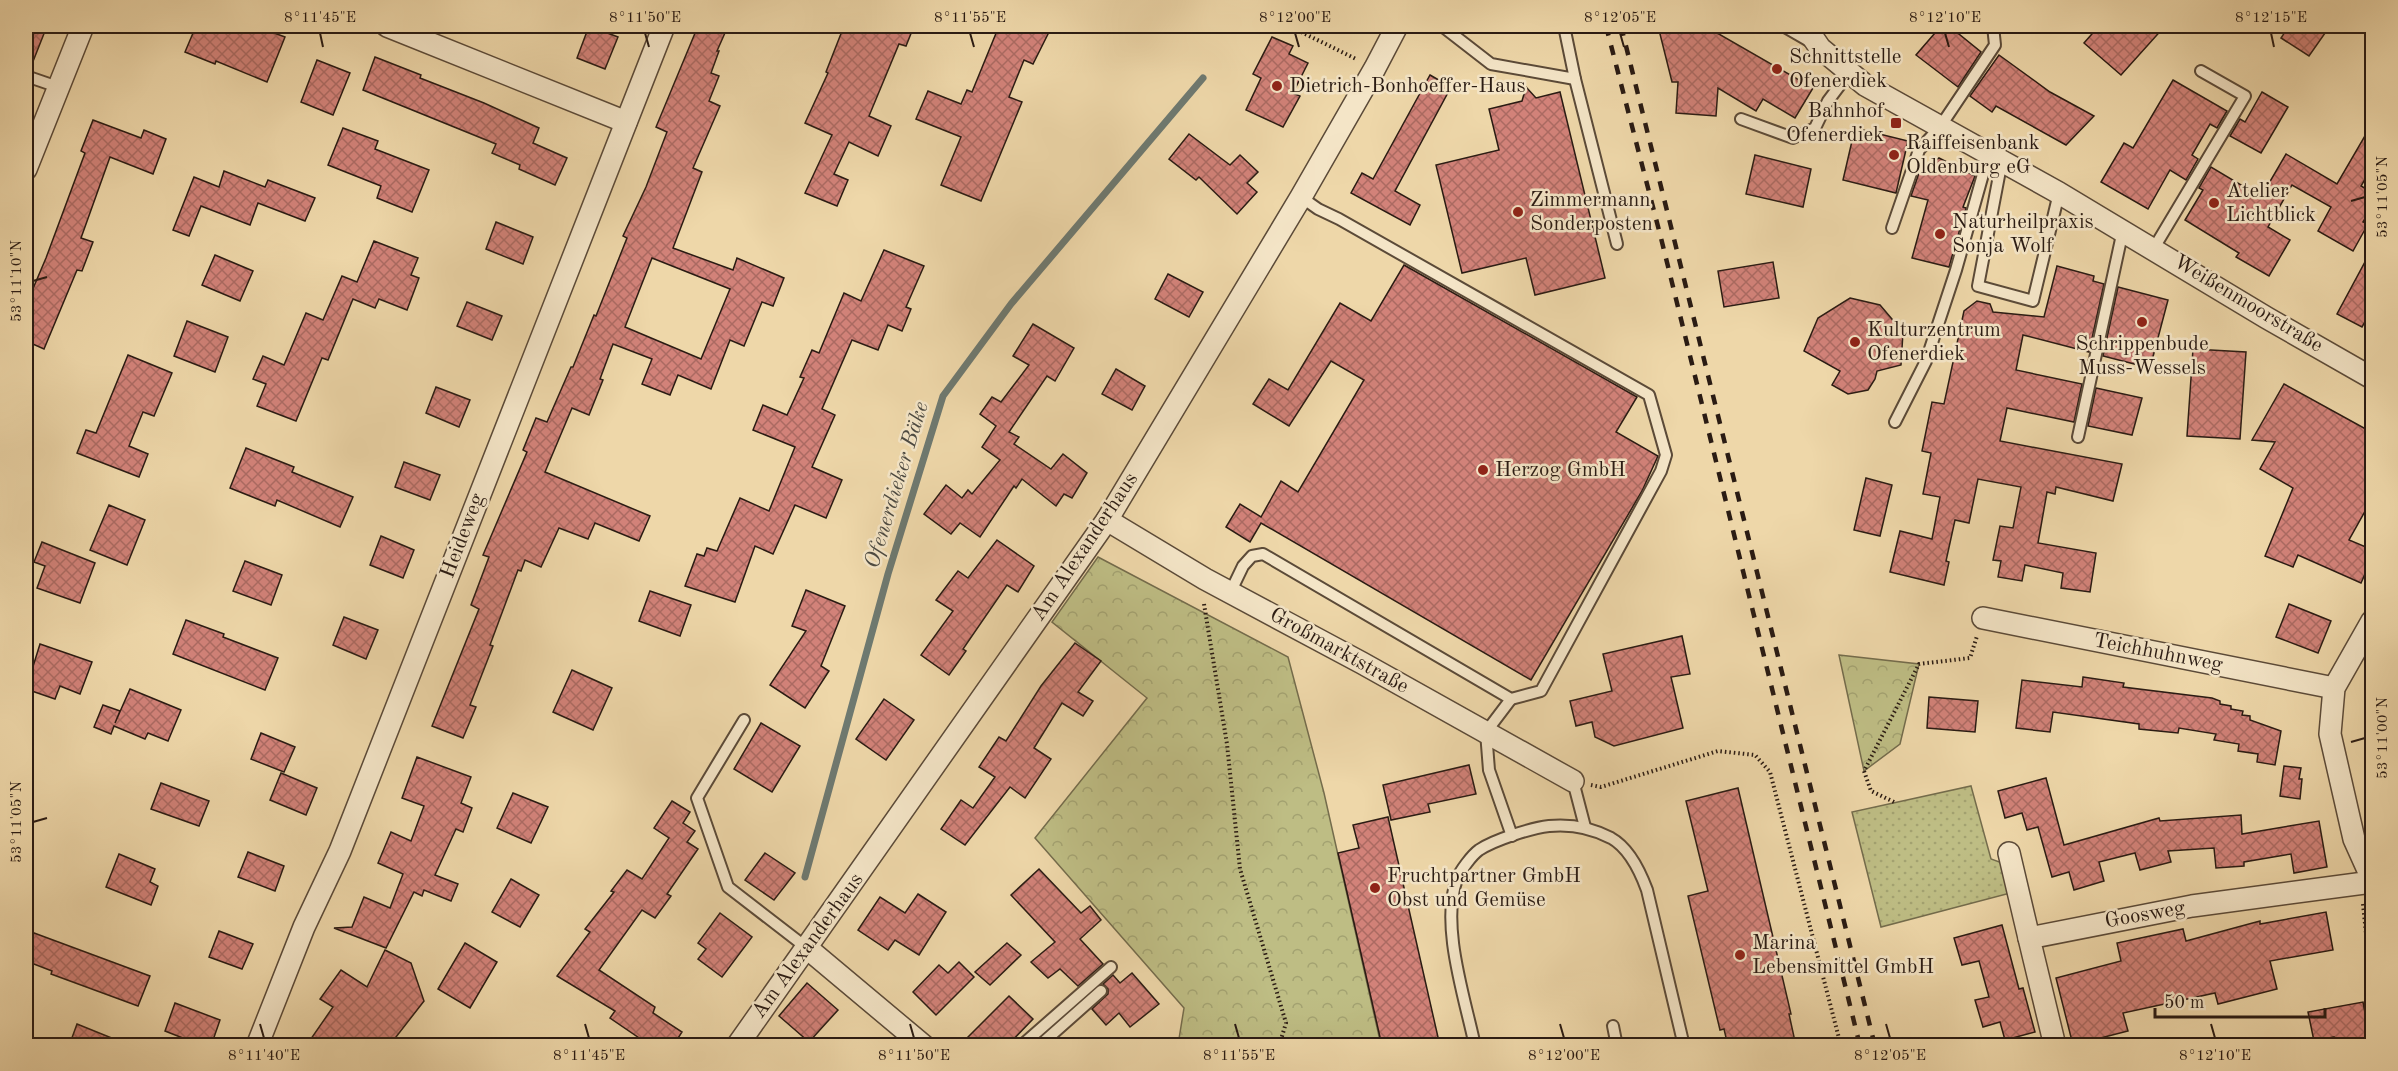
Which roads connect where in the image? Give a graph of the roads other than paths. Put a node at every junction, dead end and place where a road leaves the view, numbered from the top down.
1 (82, 26) edge
2 (387, 26) edge
3 (664, 26) edge
4 (1397, 26) edge
5 (1442, 26) edge
6 (1564, 26) edge
7 (1784, 26) edge
8 (1805, 26) edge
9 (1993, 26) edge
10 (1820, 48) junction
11 (2201, 71) dead end
12 (1849, 73) junction
13 (26, 76) edge
14 (1575, 79) junction
15 (58, 87) junction
16 (1741, 119) dead end
17 (626, 122) junction
18 (1940, 127) junction
19 (1995, 157) junction
20 (26, 169) edge
21 (2059, 193) junction
22 (1301, 197) junction
23 (1892, 228) dead end
24 (2123, 230) junction
25 (1617, 244) dead end
26 (2154, 248) junction
27 (2373, 378) edge
28 (1895, 422) dead end
29 (2078, 437) dead end
30 (1107, 520) junction
31 (1230, 592) junction
32 (1983, 618) road end
33 (2373, 621) edge
34 (2334, 688) junction
35 (1511, 699) junction
36 (744, 720) dead end
37 (1486, 732) junction
38 (1573, 781) joint
39 (1585, 827) junction
40 (1512, 836) junction
41 (2009, 853) dead end
42 (2369, 886) edge
43 (2029, 938) junction
44 (807, 948) junction
45 (1111, 967) dead end
46 (1101, 991) dead end
47 (1613, 1026) dead end
48 (257, 1046) edge
49 (737, 1046) edge
50 (924, 1046) edge
51 (1021, 1046) edge
52 (1039, 1046) edge
53 (1475, 1046) edge
54 (1617, 1046) edge
55 (1684, 1046) edge
56 (2055, 1046) edge

1 - 15 street
2 - 17 street
3 - 17 street, Heideweg
4 - 22 street, Am Alexanderhaus
5 - 14 lane
6 - 14 lane
7 - 10 lane
8 - 10 street, Weißenmoorstraße
9 - 18 lane
10 - 12 street, Weißenmoorstraße
11 - 26 lane
12 - 16 lane
12 - 18 street, Weißenmoorstraße
13 - 15 lane
14 - 25 lane
15 - 20 street
17 - 48 street, Heideweg
18 - 19 street, Weißenmoorstraße
18 - 23 lane
19 - 21 street, Weißenmoorstraße
19 - 21 lane
19 - 28 lane
21 - 24 street, Weißenmoorstraße
22 - 30 street, Am Alexanderhaus
22 - 35 lane
24 - 26 street, Weißenmoorstraße
24 - 29 lane
26 - 27 street, Weißenmoorstraße
30 - 31 street, Großmarktstraße
30 - 44 street, Am Alexanderhaus
31 - 35 lane
31 - 37 street, Großmarktstraße
32 - 34 street, Teichhuhnweg
33 - 34 street
34 - 42 street
35 - 37 lane
36 - 44 lane
37 - 38 street, Großmarktstraße
37 - 40 lane
38 - 39 lane
39 - 40 lane
39 - 55 lane
40 - 53 lane
41 - 43 street
42 - 43 street, Goosweg
43 - 56 street
44 - 49 street, Am Alexanderhaus
44 - 50 street
45 - 51 lane
46 - 52 lane
47 - 54 lane

